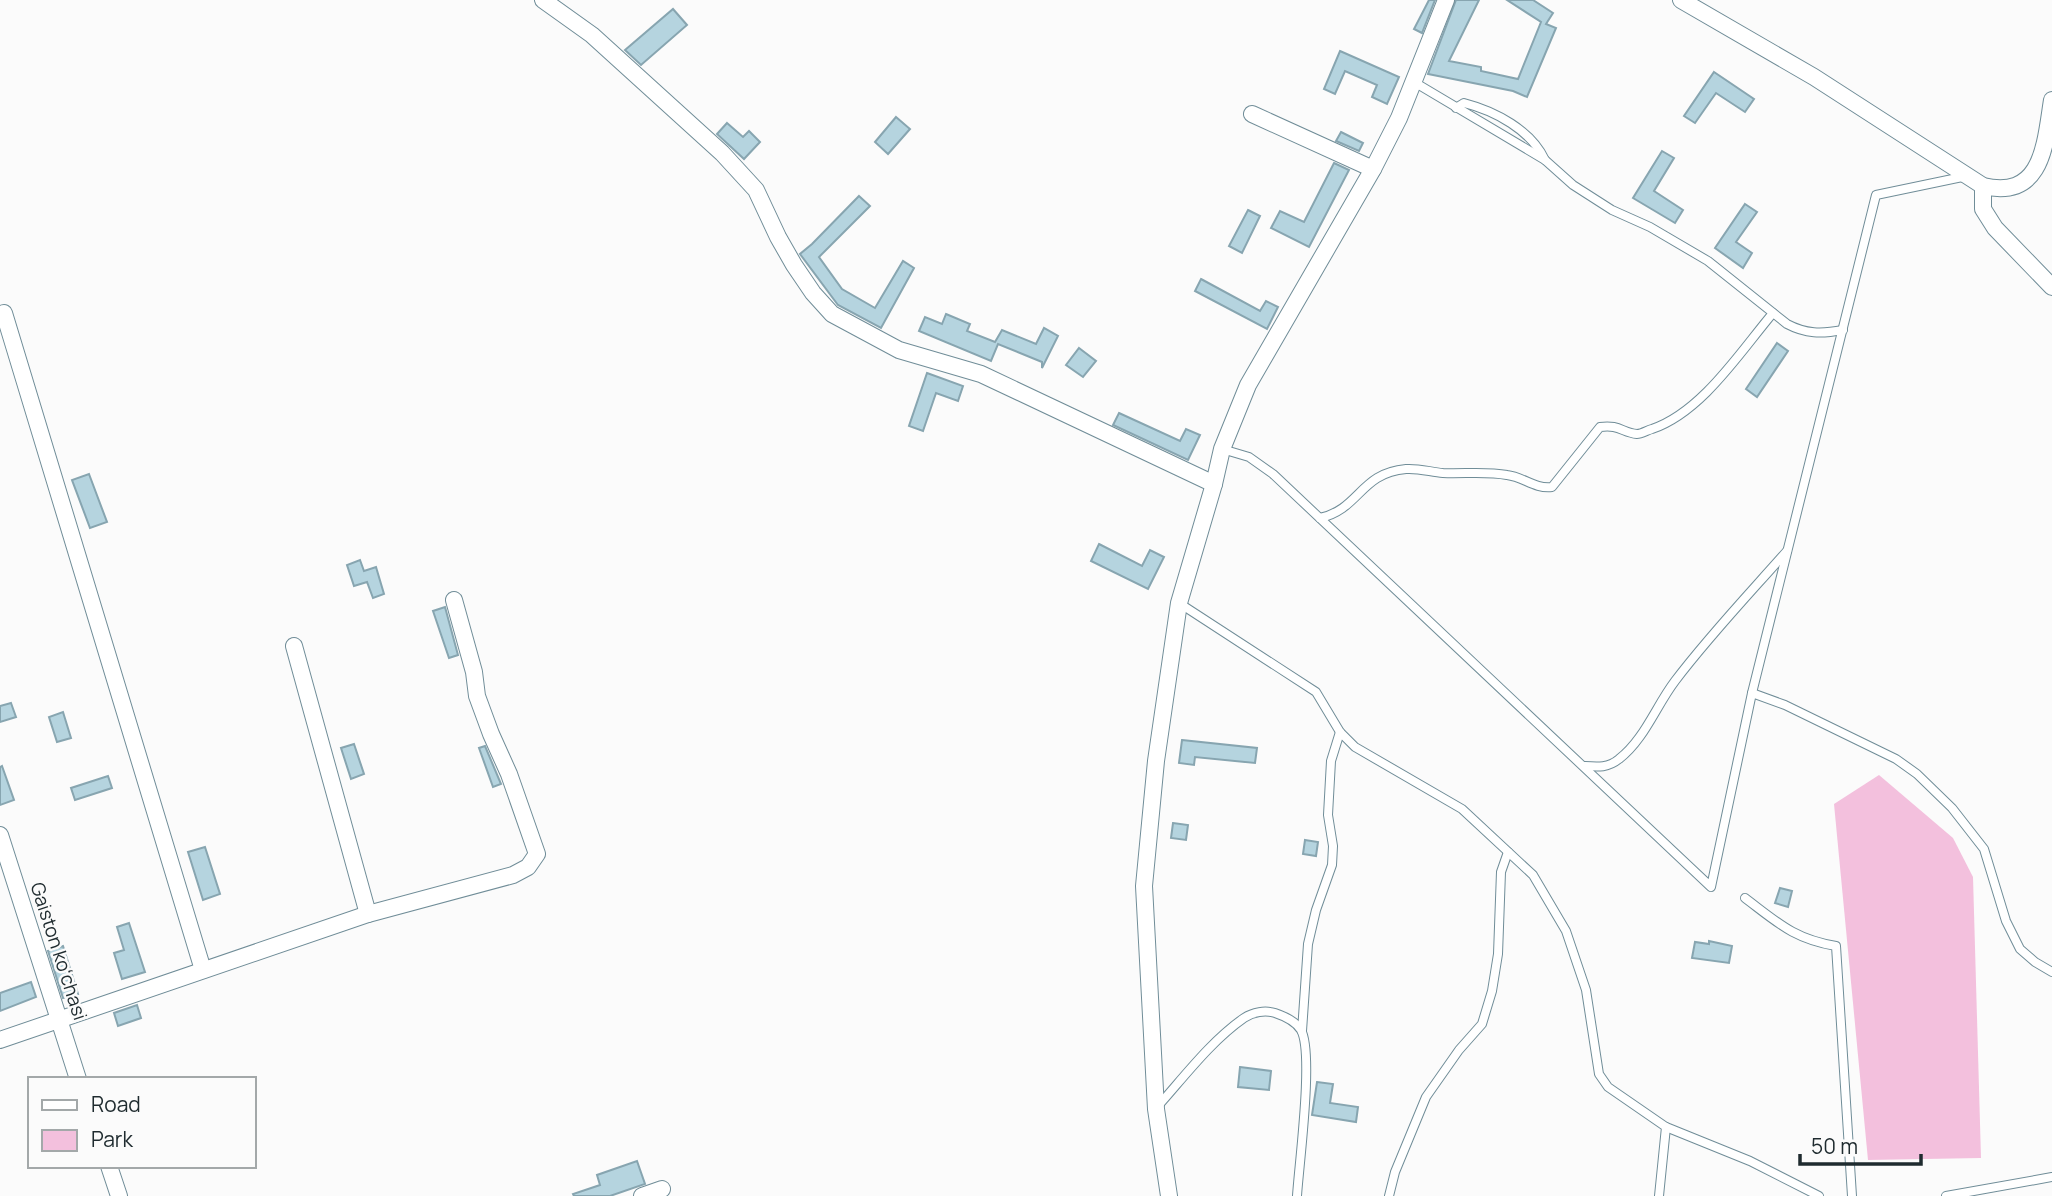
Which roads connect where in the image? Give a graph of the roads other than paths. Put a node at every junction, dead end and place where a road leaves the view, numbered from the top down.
1 (542, 0) edge
2 (1446, 0) edge
3 (1681, 0) edge
4 (1414, 82) junction
5 (2052, 100) edge
6 (1456, 108) junction
7 (1252, 114) dead end
8 (1545, 160) junction
9 (1373, 169) junction
10 (1968, 176) junction
11 (1983, 186) junction
12 (2052, 287) edge
13 (4, 313) dead end
14 (1773, 313) junction
15 (1843, 330) junction
16 (1222, 449) junction
17 (1214, 484) junction
18 (1320, 518) junction
19 (1788, 551) junction
20 (454, 600) dead end
21 (1179, 603) junction
22 (294, 646) dead end
23 (1752, 693) junction
24 (1340, 732) junction
25 (1584, 766) junction
26 (1, 841) edge
27 (1508, 852) junction
28 (1745, 898) dead end
29 (368, 914) junction
30 (204, 970) junction
31 (2052, 972) edge
32 (58, 1019) junction
33 (1302, 1031) junction
34 (0, 1040) edge
35 (77, 1077) edge
36 (1156, 1109) junction
37 (1666, 1127) junction
38 (109, 1168) edge
39 (2052, 1177) edge
40 (662, 1189) dead end
41 (119, 1196) edge
42 (642, 1196) edge
43 (1169, 1196) edge
44 (1297, 1196) edge
45 (1389, 1196) edge
46 (1659, 1196) edge
47 (1819, 1196) edge
48 (1852, 1196) edge
49 (1946, 1196) edge

1 - 17 street
2 - 4 street
3 - 10 street
4 - 6 lane
4 - 9 street
5 - 11 street
6 - 8 lane
6 - 8 lane
7 - 9 street
8 - 14 lane
9 - 16 street
10 - 11 street
10 - 15 lane
11 - 12 street
13 - 30 street
14 - 15 lane
14 - 18 lane
15 - 19 lane
16 - 17 street
16 - 18 lane
17 - 21 street
18 - 25 lane
19 - 23 lane
19 - 25 lane
20 - 29 street
21 - 24 lane
21 - 36 street
22 - 29 street
23 - 25 lane
23 - 31 lane
24 - 27 lane
24 - 33 lane
26 - 32 street, Gaiston koʻchasi
27 - 37 lane
27 - 45 lane
28 - 48 lane
29 - 30 street
30 - 32 street
32 - 34 street
32 - 35 street, Gaiston koʻchasi
33 - 36 lane
33 - 44 lane
36 - 43 street
37 - 46 lane
37 - 47 lane
38 - 41 street
39 - 49 lane
40 - 42 street

